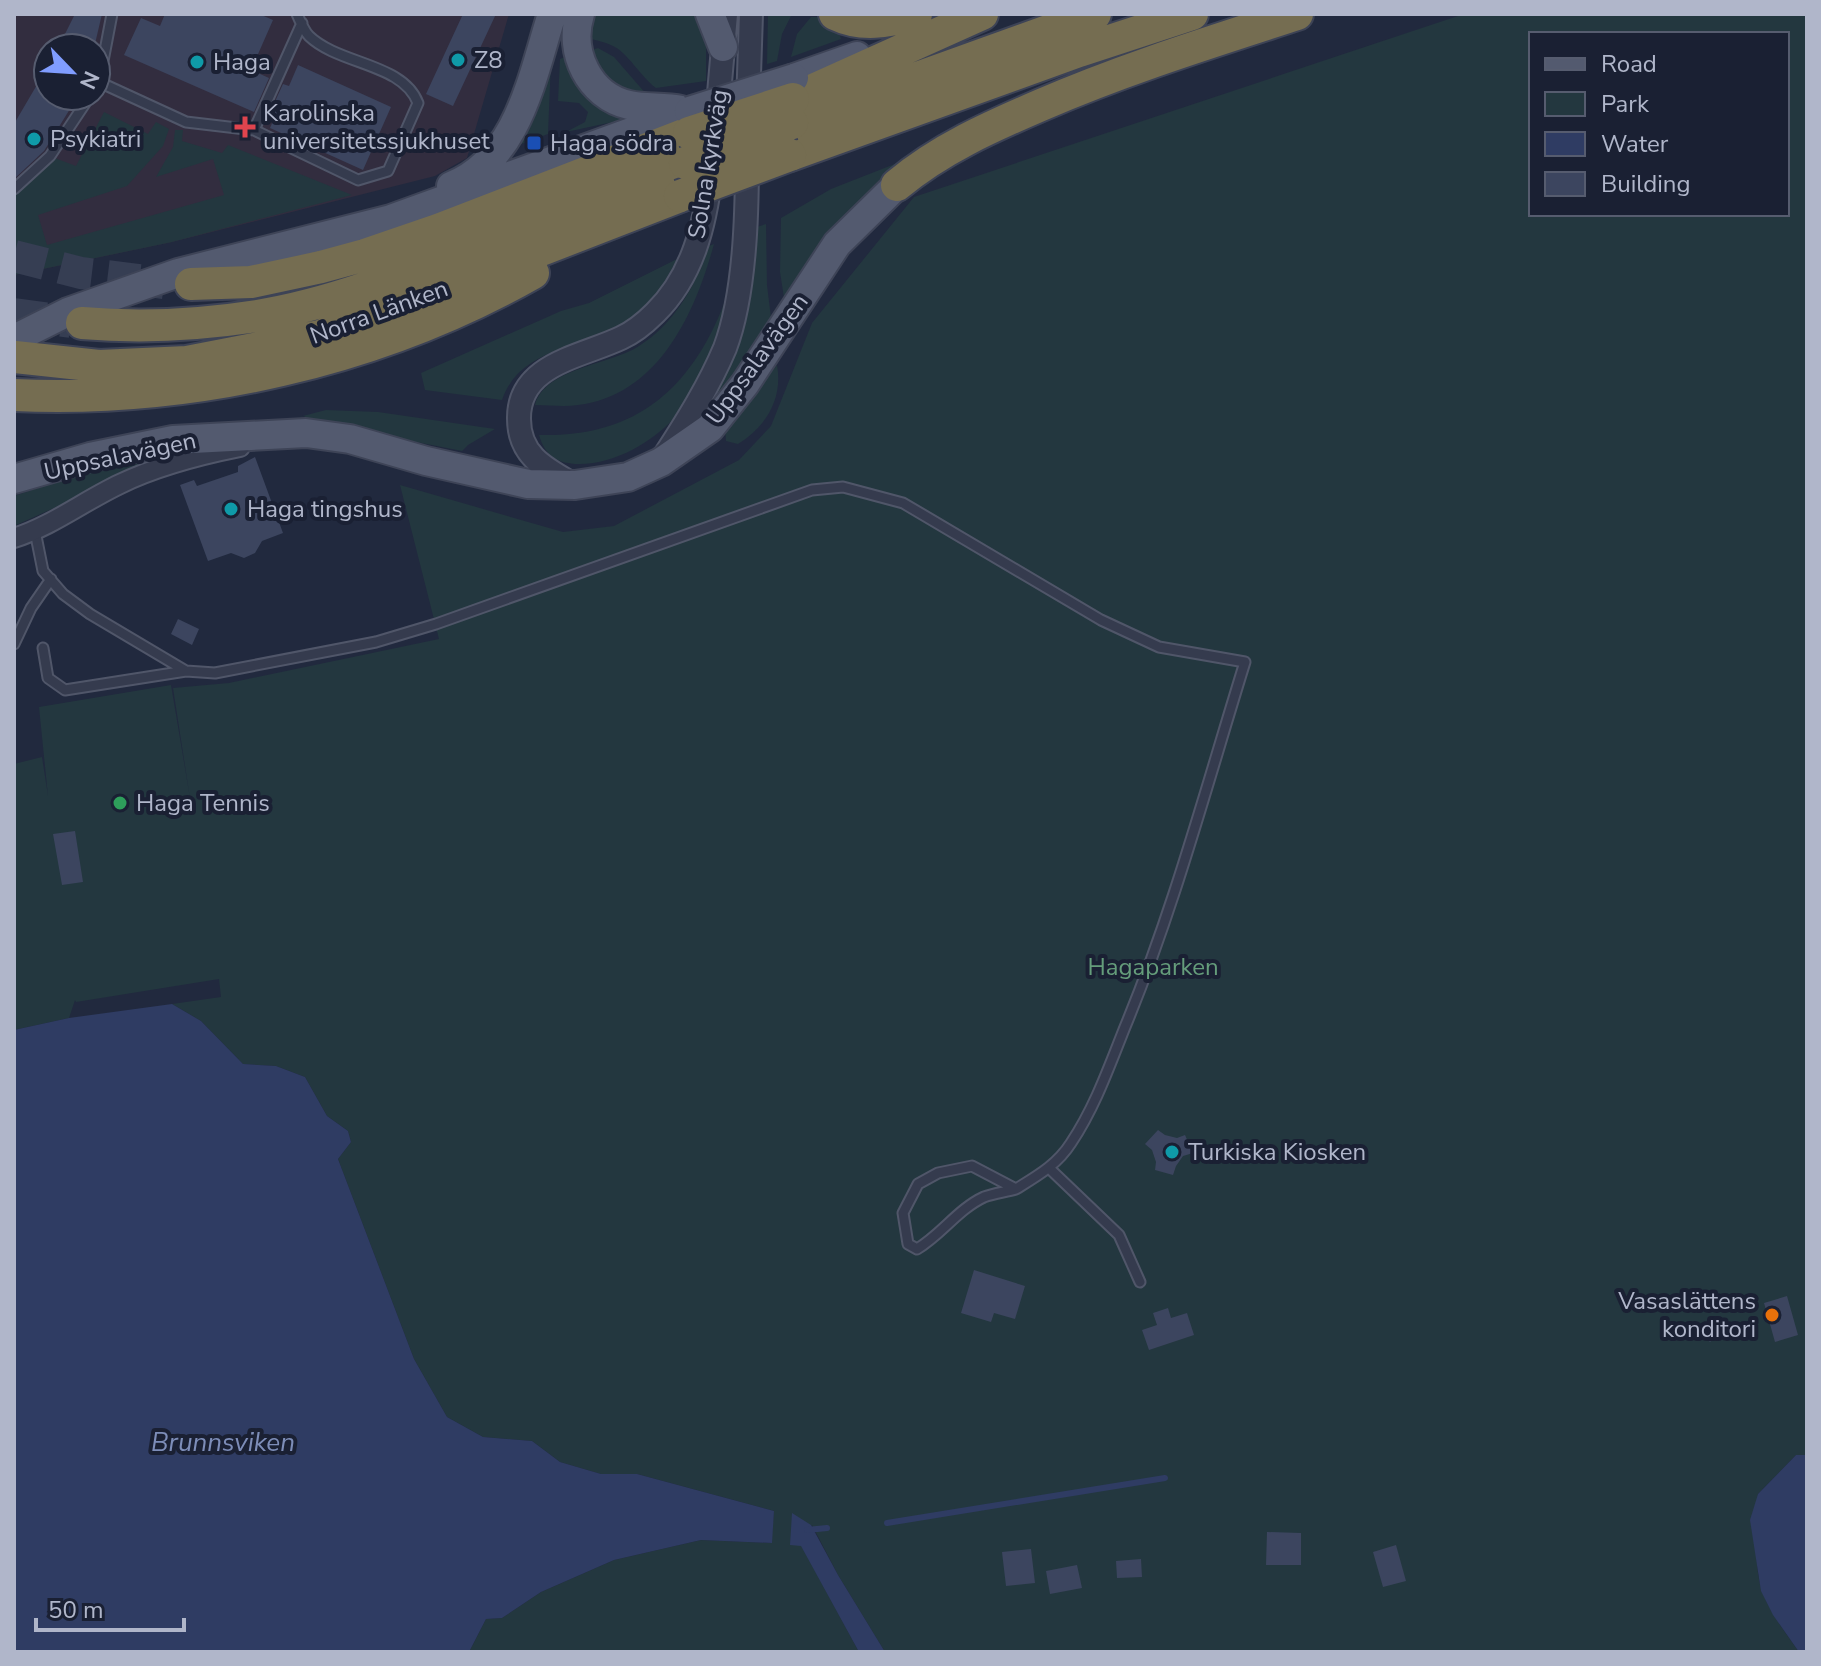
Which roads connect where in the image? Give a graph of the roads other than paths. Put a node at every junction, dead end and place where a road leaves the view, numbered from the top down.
1 (552, 14) edge
2 (580, 14) edge
3 (710, 14) edge
4 (726, 14) edge
5 (751, 14) edge
6 (835, 14) edge
7 (916, 14) edge
8 (1095, 14) edge
9 (1192, 14) edge
10 (1297, 14) edge
11 (979, 15) edge
12 (299, 19) edge
13 (723, 47) junction
14 (112, 90) edge
15 (79, 112) edge
16 (792, 114) junction
17 (254, 130) junction
18 (688, 136) junction
19 (897, 185) joint
20 (14, 189) edge
21 (637, 215) junction
22 (343, 229) junction
23 (191, 284) tunnel mouth
24 (82, 323) tunnel mouth
25 (15, 348) edge
26 (14, 395) edge
27 (306, 433) junction
28 (661, 462) junction
29 (14, 479) edge
30 (575, 485) junction
31 (35, 531) junction
32 (14, 538) edge
33 (51, 579) junction
34 (14, 644) edge
35 (43, 648) dead end
36 (186, 671) junction
37 (1050, 1169) junction
38 (1016, 1189) junction
39 (1140, 1282) dead end

1 - 22 main road
2 - 18 main road
3 - 13 main road
4 - 13 street, Solna kyrkväg
5 - 28 street, Solna kyrkväg
6 - 7 highway
8 - 16 highway
9 - 16 highway
10 - 19 highway, Uppsalavägen
11 - 16 highway
12 - 17 lane
12 - 17 lane
13 - 30 street, Solna kyrkväg
14 - 17 lane
15 - 20 lane
16 - 18 highway, bridge
16 - 21 highway, Norra Länken, bridge
18 - 22 main road
18 - 23 highway
18 - 24 highway, Norra Länken
19 - 28 main road, Uppsalavägen
21 - 25 highway, Norra Länken
21 - 26 highway
22 - 25 main road
27 - 29 main road, Uppsalavägen
27 - 30 main road, Uppsalavägen
27 - 31 street
28 - 30 main road, Uppsalavägen
31 - 32 street
31 - 33 lane
33 - 34 lane
33 - 36 lane
35 - 36 lane
36 - 37 lane
37 - 38 lane
37 - 39 lane
38 - 38 lane

